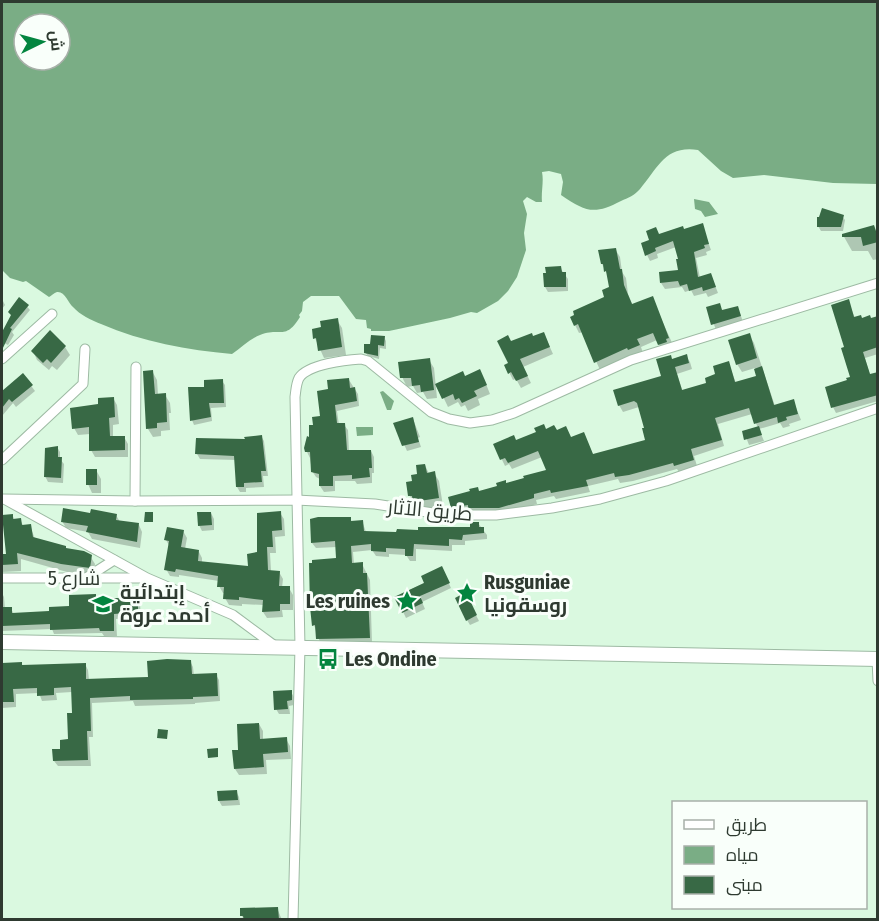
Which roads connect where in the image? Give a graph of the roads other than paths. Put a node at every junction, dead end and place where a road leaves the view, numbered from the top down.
1 (878, 283) edge
2 (52, 314) dead end
3 (85, 349) dead end
4 (2, 359) edge
5 (136, 367) dead end
6 (878, 408) edge
7 (2, 460) edge
8 (2, 498) edge
9 (296, 500) junction
10 (135, 501) junction
11 (114, 560) junction
12 (2, 578) edge
13 (86, 578) junction
14 (147, 578) junction
15 (2, 642) edge
16 (276, 647) junction
17 (300, 647) junction
18 (878, 659) edge
19 (878, 681) edge
20 (293, 920) edge

1 - 9 street
2 - 4 street
3 - 7 street
5 - 10 street
6 - 9 street, طريق الآثار
8 - 10 street, طريق الآثار
8 - 11 street
9 - 10 street, طريق الآثار
9 - 17 street
11 - 13 street
11 - 14 street
12 - 13 street, شارع 5
13 - 14 street, شارع 5
14 - 16 street
15 - 16 main road
16 - 17 main road
17 - 18 main road
17 - 20 street
18 - 19 street

